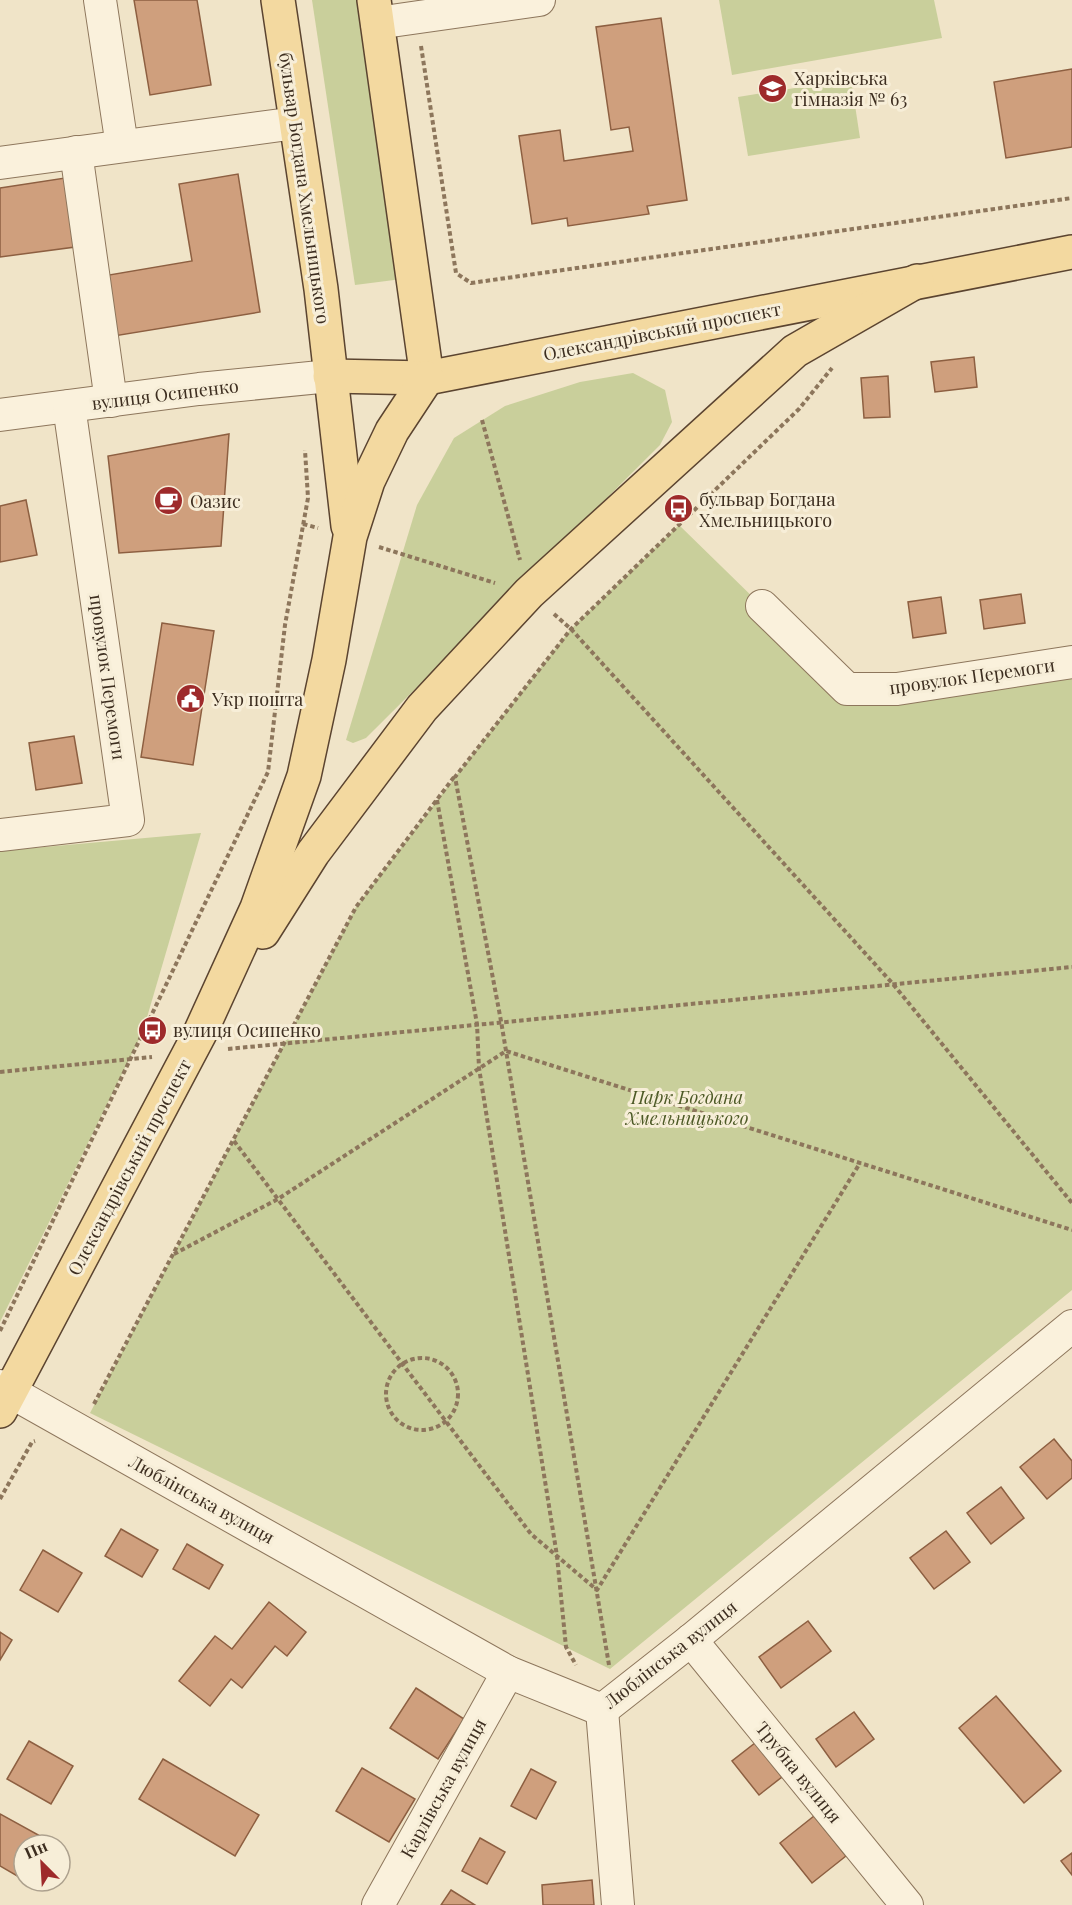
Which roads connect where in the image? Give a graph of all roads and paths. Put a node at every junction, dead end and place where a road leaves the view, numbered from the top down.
1 (100, 0) edge
2 (278, 0) edge
3 (539, 0) edge
4 (376, 11) edge
5 (417, 17) junction
6 (296, 123) junction
7 (122, 146) junction
8 (76, 153) junction
9 (0, 163) edge
10 (1072, 198) edge
11 (1072, 252) edge
12 (917, 281) junction
13 (834, 366) dead end
14 (330, 376) junction
15 (427, 378) junction
16 (111, 400) junction
17 (69, 406) junction
18 (0, 415) edge
19 (482, 420) dead end
20 (304, 438) dead end
21 (350, 537) junction
22 (529, 593) junction
23 (762, 606) dead end
24 (571, 629) junction
25 (1072, 662) edge
26 (455, 777) junction
27 (437, 800) junction
28 (0, 835) edge
29 (1072, 967) edge
30 (893, 984) junction
31 (501, 1021) junction
32 (477, 1024) junction
33 (286, 1042) junction
34 (195, 1043) junction
35 (506, 1051) junction
36 (129, 1060) junction
37 (479, 1068) junction
38 (0, 1072) edge
39 (234, 1141) junction
40 (860, 1163) junction
41 (278, 1199) junction
42 (1072, 1203) edge
43 (1072, 1230) edge
44 (174, 1254) junction
45 (1072, 1326) edge
46 (0, 1331) edge
47 (402, 1363) junction
48 (4, 1396) edge
49 (446, 1421) junction
50 (80, 1431) junction
51 (0, 1499) edge
52 (557, 1556) junction
53 (597, 1590) junction
54 (691, 1640) junction
55 (508, 1672) junction
56 (602, 1710) junction
57 (378, 1905) edge
58 (618, 1905) edge
59 (907, 1905) edge

1 - 7 street
2 - 6 main road, бульвар Богдана Хмельницького
3 - 5 street
4 - 5 street
4 - 15 main road
5 - 10 path
6 - 7 street
6 - 14 main road, бульвар Богдана Хмельницького
7 - 8 street
8 - 9 street
8 - 16 street
11 - 12 main road, Олександрівський проспект
12 - 15 main road, Олександрівський проспект
12 - 22 main road
13 - 24 path
14 - 15 main road
14 - 16 street, вулиця Осипенко
14 - 21 main road, Олександрівський проспект
15 - 21 main road, Олександрівський проспект
16 - 17 street, вулиця Осипенко
17 - 18 street, вулиця Осипенко
17 - 28 street, провулок Перемоги
19 - 22 path
20 - 36 path
21 - 22 path
21 - 34 main road, Олександрівський проспект
22 - 24 path
22 - 34 main road
23 - 25 street, провулок Перемоги
24 - 26 path
24 - 30 path
26 - 27 path
26 - 31 path
27 - 32 path
27 - 33 path
29 - 30 path
30 - 31 path
30 - 42 path
31 - 32 path
31 - 35 path
32 - 33 path
32 - 37 path
33 - 34 path
33 - 39 path
34 - 36 path
34 - 48 main road, Олександрівський проспект
35 - 37 path
35 - 40 path
35 - 53 path
36 - 38 path
36 - 46 path
37 - 41 path
37 - 52 path
39 - 41 path
39 - 44 path
40 - 43 path
40 - 53 path
41 - 44 path
41 - 47 path
44 - 50 path
45 - 54 street, Люблінська вулиця
47 - 49 path
47 - 49 path
47 - 49 path
48 - 50 street, Люблінська вулиця
49 - 52 path
50 - 51 path
50 - 55 street, Люблінська вулиця
52 - 53 path
52 - 56 path
53 - 56 path
54 - 56 street, Люблінська вулиця
54 - 59 street, Трубна вулиця
55 - 56 street, Люблінська вулиця
55 - 57 street, Карлівська вулиця
56 - 58 street

